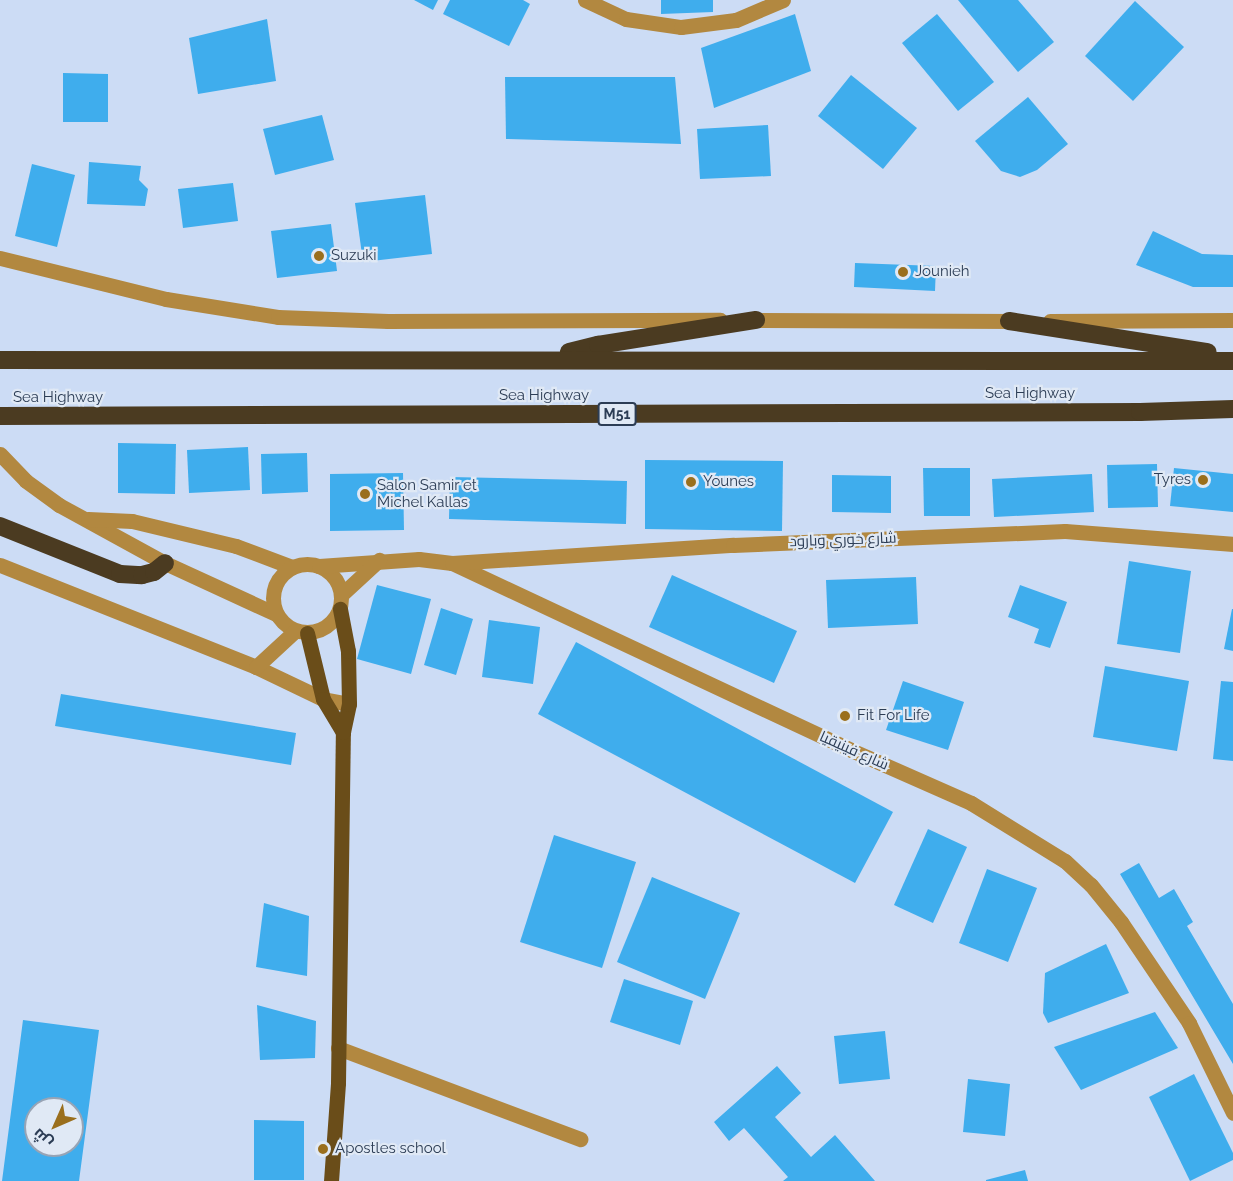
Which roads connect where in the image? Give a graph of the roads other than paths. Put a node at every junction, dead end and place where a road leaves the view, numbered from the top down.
1 (585, 0) edge
2 (783, 0) edge
3 (0, 258) edge
4 (756, 320) junction
5 (1233, 320) edge
6 (1009, 321) junction
7 (1233, 356) edge
8 (544, 359) junction
9 (0, 360) edge
10 (1233, 361) edge
11 (1233, 409) edge
12 (0, 416) edge
13 (0, 454) edge
14 (85, 518) junction
15 (0, 526) edge
16 (1233, 544) edge
17 (379, 561) junction
18 (165, 563) junction
19 (452, 564) junction
20 (0, 565) edge
21 (319, 566) junction
22 (292, 567) junction
23 (340, 602) junction
24 (276, 614) junction
25 (301, 632) junction
26 (256, 667) junction
27 (323, 699) junction
28 (349, 704) junction
29 (343, 732) junction
30 (338, 1048) junction
31 (1233, 1113) edge
32 (580, 1139) dead end
33 (331, 1181) edge

1 - 2 street
3 - 4 street
4 - 6 street
4 - 8 highway
5 - 6 street
6 - 7 highway
8 - 9 highway
8 - 10 highway
11 - 12 highway, Sea Highway / M51
13 - 14 street
14 - 18 street
14 - 22 street
15 - 18 highway
16 - 19 street, شارع خوري وبارود
17 - 19 street
17 - 21 street
17 - 23 street
18 - 24 street
19 - 31 street, شارع فينيقيا
20 - 26 street
21 - 22 street
21 - 23 street
22 - 24 street
23 - 25 street
23 - 28 main road
24 - 25 street
25 - 26 street
25 - 27 main road
26 - 27 street
27 - 28 street
27 - 29 main road
28 - 29 main road
29 - 30 main road
30 - 32 street
30 - 33 main road

